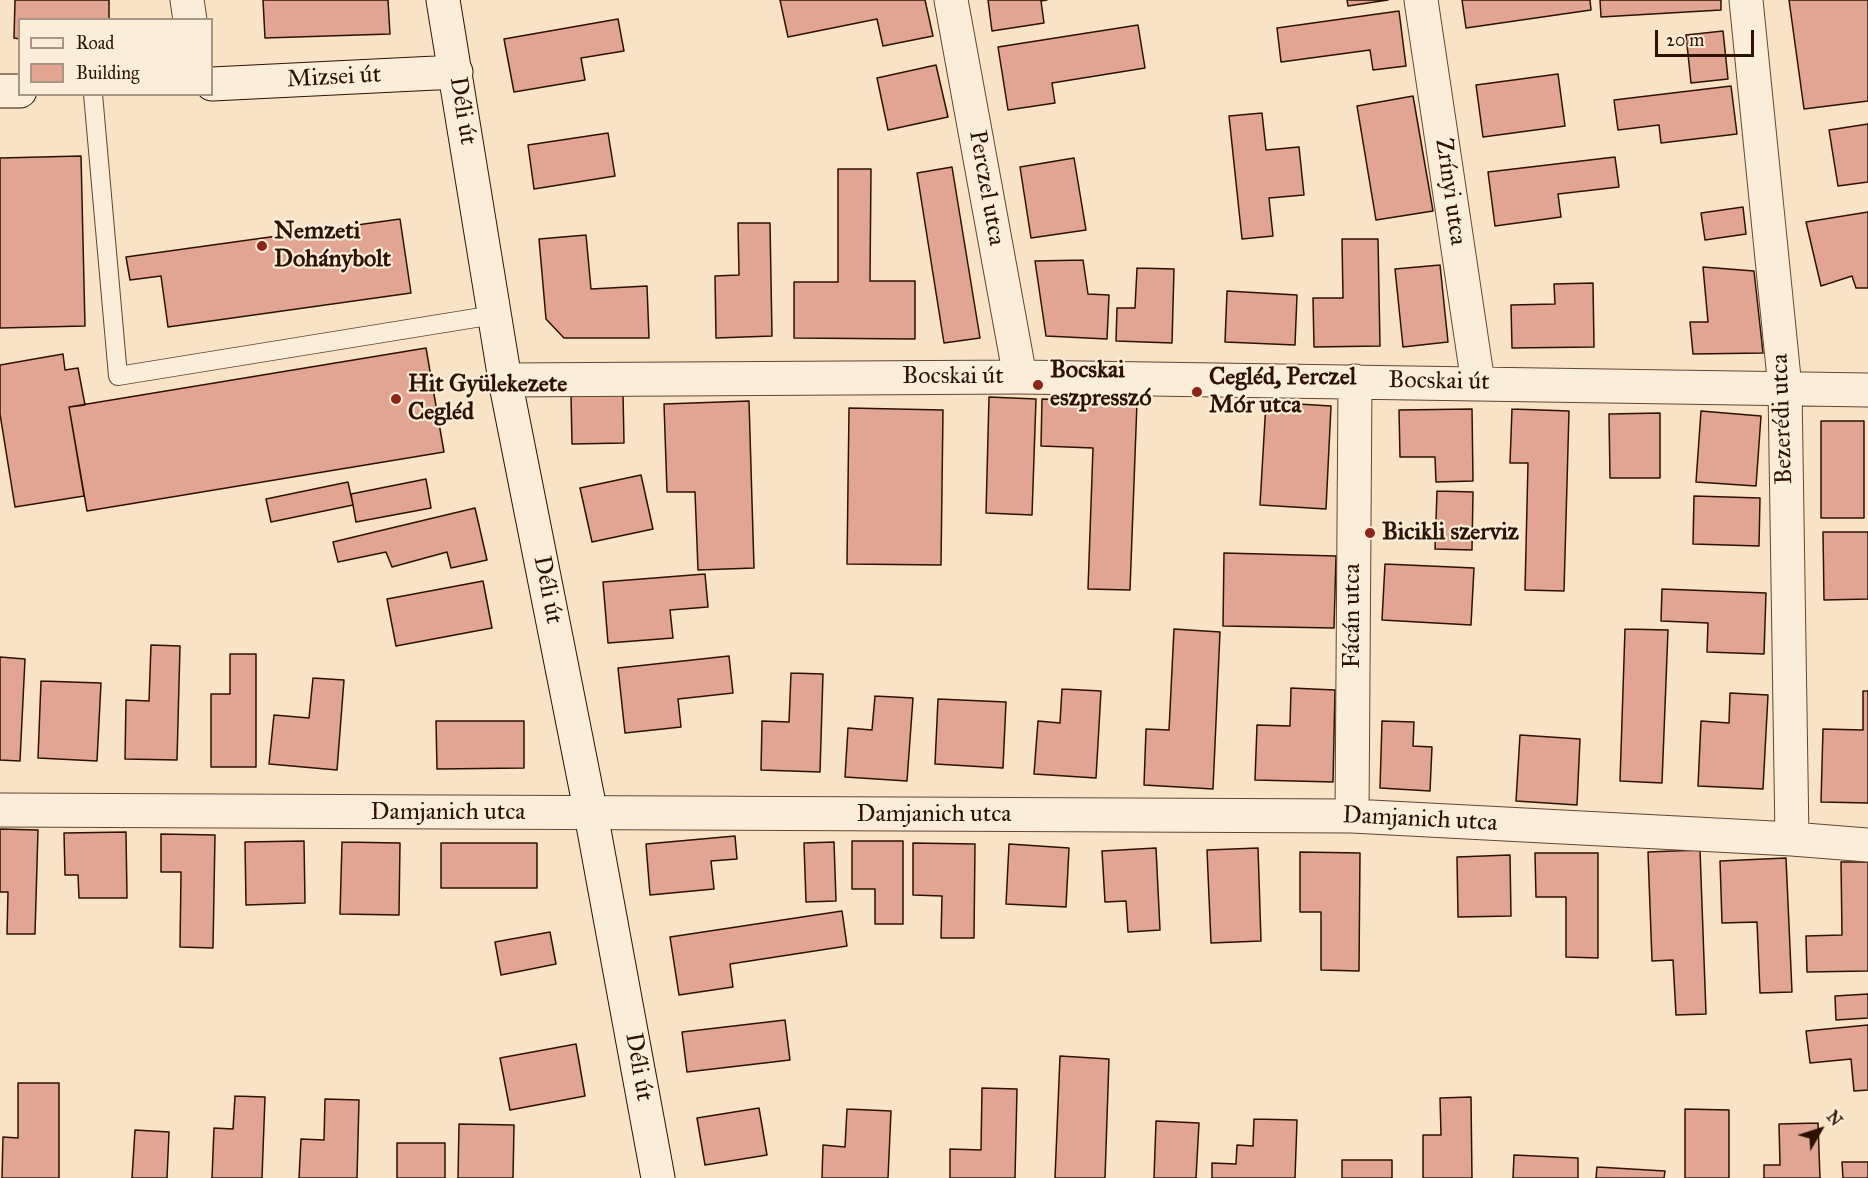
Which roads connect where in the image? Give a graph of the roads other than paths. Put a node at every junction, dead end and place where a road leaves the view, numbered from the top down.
1 (187, 0) edge
2 (443, 0) edge
3 (951, 0) edge
4 (1421, 0) edge
5 (1746, 0) edge
6 (190, 18) edge
7 (456, 72) junction
8 (213, 84) edge
9 (0, 91) edge
10 (18, 91) edge
11 (93, 96) edge
12 (494, 315) junction
13 (1020, 376) junction
14 (505, 380) junction
15 (1355, 381) junction
16 (1478, 383) junction
17 (1785, 388) junction
18 (1868, 390) edge
19 (0, 810) edge
20 (591, 814) junction
21 (1352, 816) junction
22 (1792, 839) junction
23 (1868, 845) edge
24 (658, 1178) edge

1 - 6 street
2 - 7 street, Déli út
3 - 13 street, Perczel utca
4 - 16 street, Zrínyi utca
5 - 17 street, Bezerédi utca
7 - 8 street, Mizsei út
7 - 12 street, Déli út
9 - 10 street
11 - 12 lane
12 - 14 street, Déli út
13 - 14 street, Bocskai út
13 - 15 street, Bocskai út
14 - 20 street, Déli út
15 - 16 street, Bocskai út
15 - 21 street, Fácán utca
16 - 17 street, Bocskai út
17 - 18 street, Bocskai út
17 - 22 street, Bezerédi utca
19 - 20 street, Damjanich utca
20 - 21 street, Damjanich utca
20 - 24 street, Déli út
21 - 22 street, Damjanich utca
22 - 23 street, Damjanich utca

